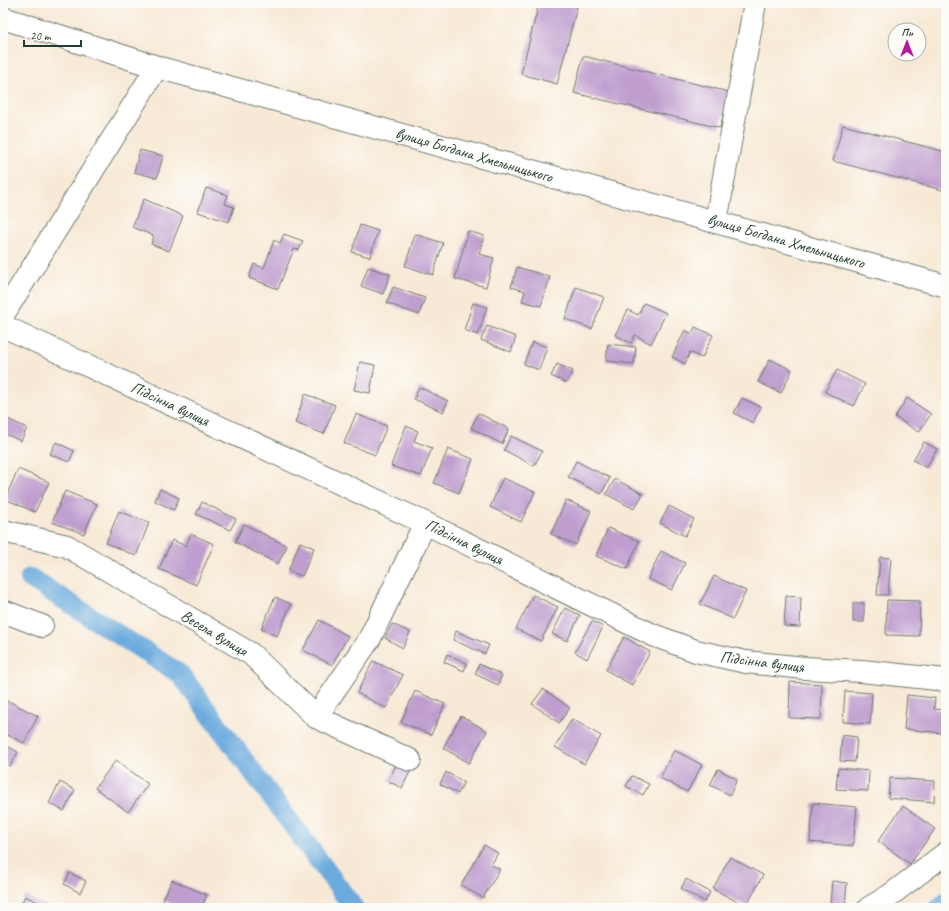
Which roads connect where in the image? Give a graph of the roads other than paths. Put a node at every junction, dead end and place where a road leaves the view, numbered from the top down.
1 (755, 3) edge
2 (3, 18) edge
3 (157, 67) junction
4 (716, 222) junction
5 (946, 286) edge
6 (3, 315) edge
7 (3, 326) edge
8 (425, 523) junction
9 (3, 531) edge
10 (3, 612) edge
11 (42, 626) dead end
12 (946, 680) edge
13 (316, 717) junction
14 (410, 760) dead end
15 (946, 853) edge
16 (869, 908) edge

1 - 4 street
2 - 3 street, вулиця Богдана Хмельницького
3 - 4 street, вулиця Богдана Хмельницького
3 - 6 street
4 - 5 street, вулиця Богдана Хмельницького
7 - 8 street, Підсінна вулиця
8 - 12 street, Підсінна вулиця
8 - 13 street
9 - 13 street, Весела вулиця
10 - 11 street
13 - 14 street, Весела вулиця
15 - 16 street

